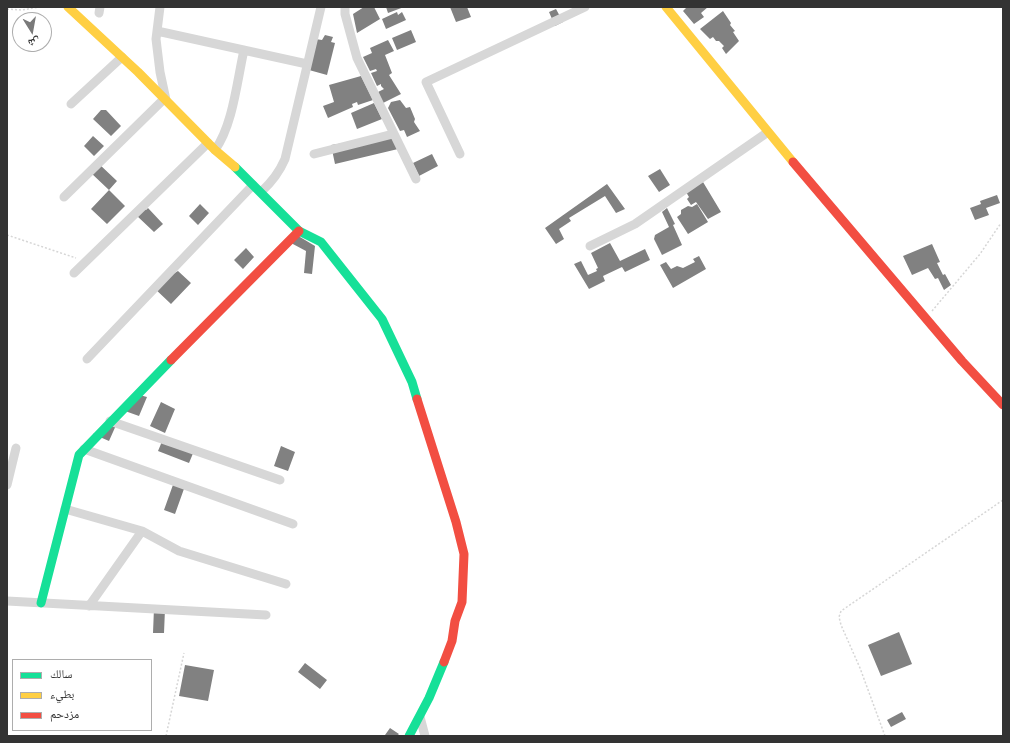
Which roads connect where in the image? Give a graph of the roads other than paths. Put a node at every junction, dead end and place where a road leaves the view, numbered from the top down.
1 (68, 7) edge
2 (160, 7) edge
3 (320, 7) edge
4 (346, 7) edge
5 (585, 7) edge
6 (666, 7) edge
7 (157, 31) junction
8 (244, 50) junction
9 (122, 57) junction
10 (307, 64) junction
11 (165, 101) junction
12 (71, 104) dead end
13 (768, 132) junction
14 (393, 134) junction
15 (211, 147) junction
16 (314, 154) dead end
17 (460, 154) dead end
18 (416, 179) dead end
19 (253, 185) junction
20 (261, 192) junction
21 (64, 197) dead end
22 (300, 230) junction
23 (590, 246) dead end
24 (74, 273) dead end
25 (87, 359) dead end
26 (1003, 405) edge
27 (110, 421) junction
28 (16, 448) dead end
29 (84, 449) junction
30 (280, 480) dead end
31 (7, 485) edge
32 (65, 509) junction
33 (293, 524) dead end
34 (142, 531) junction
35 (286, 584) dead end
36 (7, 601) edge
37 (41, 603) junction
38 (89, 606) junction
39 (266, 615) dead end
40 (420, 717) junction
41 (409, 736) edge
42 (425, 736) edge

1 - 9 street
2 - 7 street
3 - 10 street
4 - 14 street
5 - 17 street
6 - 13 street
7 - 8 street
7 - 11 street
8 - 10 street
8 - 15 street
9 - 11 street
9 - 12 street
10 - 20 street
11 - 15 street
11 - 21 street
13 - 23 street
13 - 26 street
14 - 16 street
14 - 18 street
15 - 19 street
15 - 24 street
19 - 20 street
19 - 25 street
20 - 22 street
22 - 27 street
22 - 40 street
27 - 29 street
27 - 30 street
28 - 31 street
29 - 32 street
29 - 33 street
32 - 34 street
32 - 37 street
34 - 35 street
34 - 38 street
36 - 37 street
37 - 38 street
38 - 39 street
40 - 41 street
40 - 42 street

